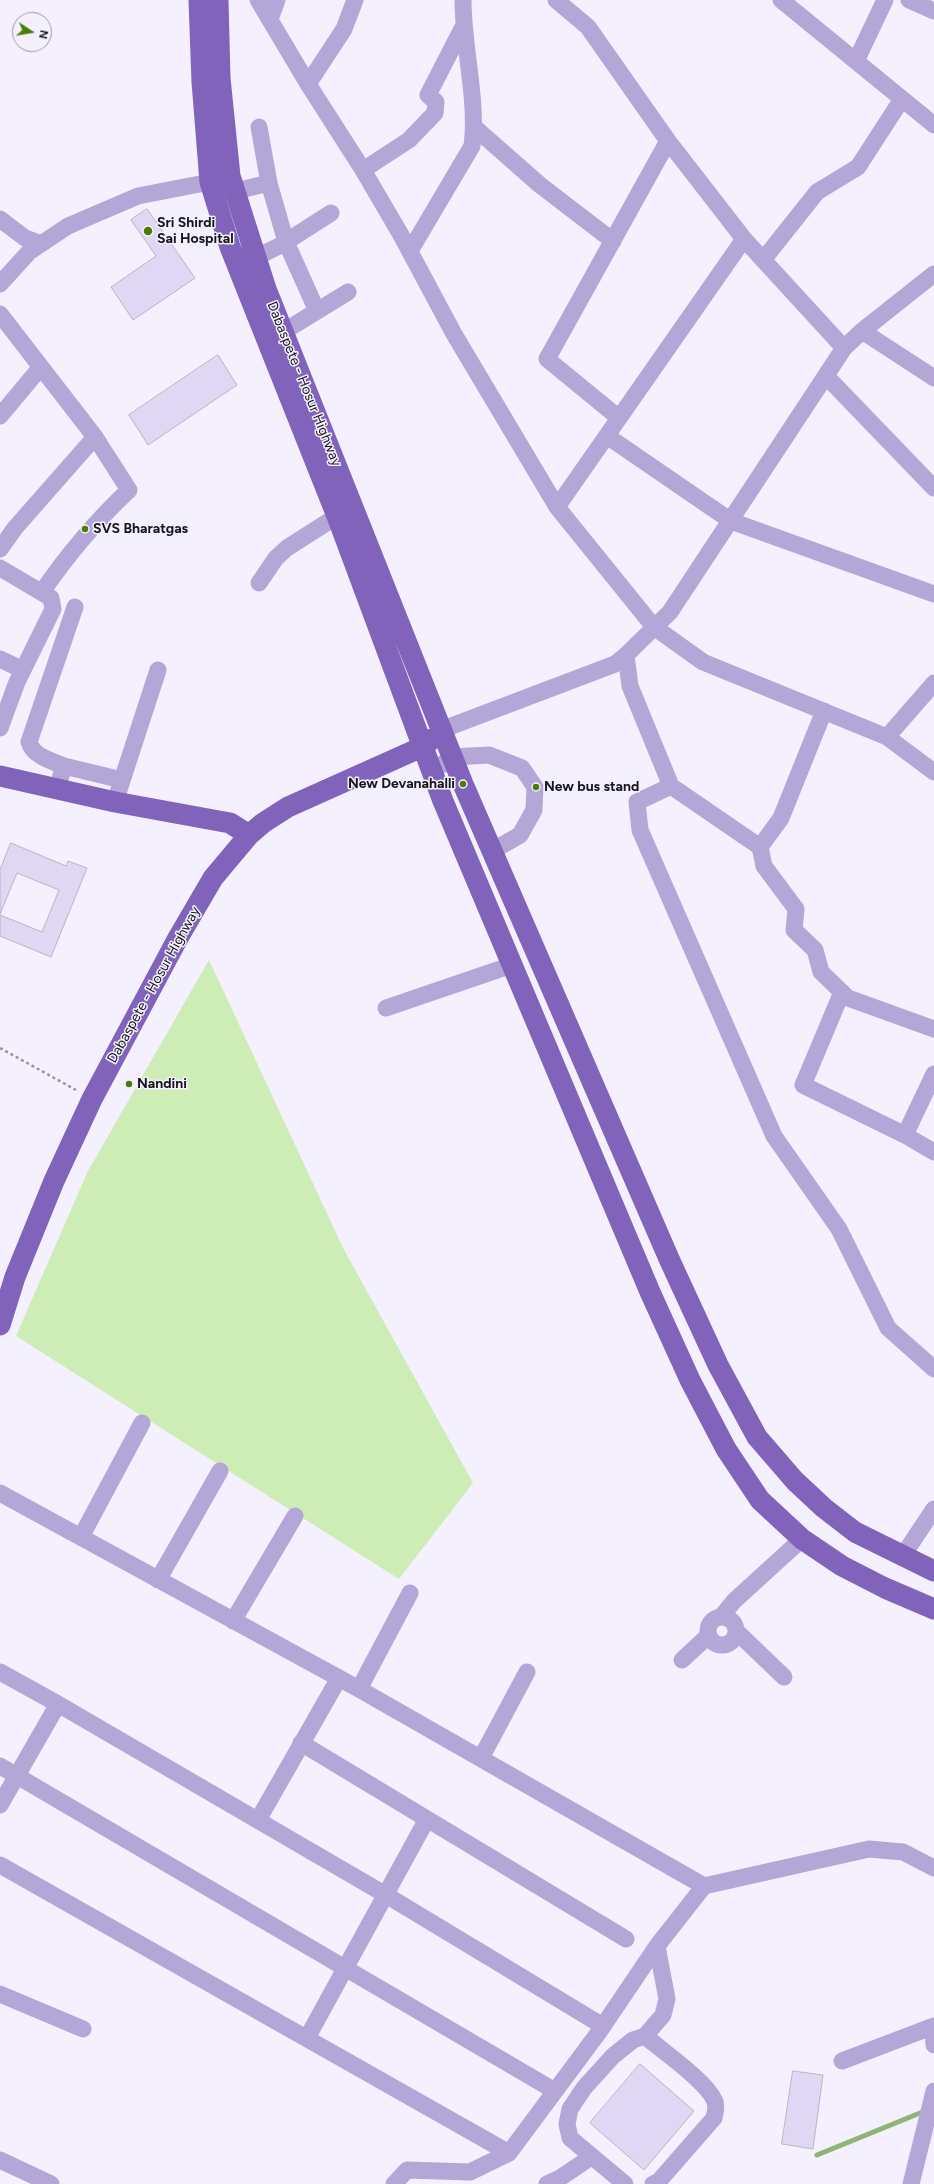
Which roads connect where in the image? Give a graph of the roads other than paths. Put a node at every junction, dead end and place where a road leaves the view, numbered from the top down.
1 (199, 0) edge
2 (218, 0) edge
3 (258, 0) edge
4 (277, 0) edge
5 (355, 0) edge
6 (463, 0) edge
7 (556, 0) edge
8 (782, 0) edge
9 (885, 0) edge
10 (909, 0) edge
11 (934, 11) edge
12 (270, 20) junction
13 (463, 27) junction
14 (856, 61) junction
15 (308, 84) junction
16 (902, 99) junction
17 (934, 125) edge
18 (260, 127) dead end
19 (474, 127) junction
20 (668, 141) junction
21 (363, 170) junction
22 (210, 182) junction
23 (269, 183) junction
24 (233, 184) junction
25 (331, 213) dead end
26 (0, 220) edge
27 (744, 239) junction
28 (612, 241) junction
29 (286, 242) junction
30 (39, 243) junction
31 (410, 251) junction
32 (257, 257) junction
33 (763, 260) junction
34 (934, 274) edge
35 (0, 284) edge
36 (348, 292) dead end
37 (317, 311) junction
38 (0, 314) edge
39 (862, 331) junction
40 (283, 332) junction
41 (844, 348) junction
42 (40, 368) junction
43 (826, 376) junction
44 (934, 378) edge
45 (0, 416) edge
46 (619, 418) junction
47 (607, 436) junction
48 (95, 437) junction
49 (934, 488) edge
50 (556, 507) junction
51 (337, 516) junction
52 (731, 520) junction
53 (0, 549) edge
54 (0, 568) edge
55 (259, 583) dead end
56 (42, 592) junction
57 (934, 594) edge
58 (75, 607) dead end
59 (654, 627) junction
60 (626, 655) junction
61 (0, 660) edge
62 (23, 670) junction
63 (158, 670) dead end
64 (934, 683) edge
65 (824, 711) junction
66 (0, 728) edge
67 (441, 730) junction
68 (887, 737) junction
69 (422, 747) junction
70 (452, 757) junction
71 (64, 766) junction
72 (432, 772) junction
73 (934, 772) edge
74 (0, 776) edge
75 (122, 780) junction
76 (671, 786) junction
77 (57, 789) junction
78 (115, 802) junction
79 (249, 835) junction
80 (760, 847) junction
81 (492, 851) junction
82 (512, 965) junction
83 (842, 992) junction
84 (386, 1008) dead end
85 (934, 1029) edge
86 (934, 1074) edge
87 (905, 1135) junction
88 (934, 1152) edge
89 (0, 1325) edge
90 (934, 1369) edge
91 (142, 1423) dead end
92 (220, 1470) dead end
93 (0, 1493) edge
94 (934, 1509) edge
95 (295, 1516) dead end
96 (81, 1537) junction
97 (802, 1539) junction
98 (902, 1557) junction
99 (934, 1571) edge
100 (158, 1580) junction
101 (410, 1593) dead end
102 (934, 1609) edge
103 (721, 1617) junction
104 (233, 1621) junction
105 (736, 1631) junction
106 (708, 1636) junction
107 (682, 1660) dead end
108 (0, 1672) edge
109 (527, 1672) dead end
110 (784, 1677) dead end
111 (339, 1678) junction
112 (359, 1689) junction
113 (58, 1704) junction
114 (301, 1743) junction
115 (481, 1758) junction
116 (0, 1766) edge
117 (17, 1775) junction
118 (0, 1805) edge
119 (428, 1819) junction
120 (258, 1820) junction
121 (0, 1865) edge
122 (934, 1868) edge
123 (704, 1886) junction
124 (386, 1895) junction
125 (626, 1939) dead end
126 (657, 1946) junction
127 (345, 1968) junction
128 (0, 1994) edge
129 (604, 2026) junction
130 (933, 2026) edge
131 (83, 2029) dead end
132 (645, 2036) junction
133 (307, 2038) junction
134 (934, 2045) edge
135 (842, 2061) dead end
136 (555, 2091) junction
137 (931, 2103) edge
138 (509, 2153) junction
139 (592, 2156) junction
140 (0, 2160) edge
141 (51, 2184) edge
142 (394, 2184) edge
143 (547, 2184) edge
144 (625, 2184) edge
145 (653, 2184) edge
146 (911, 2184) edge

1 - 22 main road, Dabaspete - Hosur Highway
2 - 24 main road, Dabaspete - Hosur Highway
3 - 12 street
4 - 12 street
5 - 15 street
6 - 13 street
7 - 20 street
8 - 14 street
9 - 14 street
10 - 11 street
12 - 15 street
13 - 19 street
13 - 21 street
14 - 16 street
15 - 21 street
16 - 17 street
16 - 33 street
18 - 23 street
19 - 28 street
19 - 31 street
20 - 27 street
20 - 28 street
21 - 31 street
22 - 24 main road
22 - 30 street
22 - 51 main road, Dabaspete - Hosur Highway
23 - 24 street
23 - 29 street
24 - 32 main road, Dabaspete - Hosur Highway
25 - 29 street
26 - 30 street
27 - 33 street
27 - 46 street
28 - 46 street
29 - 32 street
29 - 37 street
30 - 35 street
31 - 50 street
32 - 40 main road, Dabaspete - Hosur Highway
33 - 41 street
34 - 39 street
36 - 37 street
37 - 40 street
38 - 42 street
39 - 41 street
39 - 44 street
40 - 67 main road, Dabaspete - Hosur Highway
41 - 43 street
42 - 45 street
42 - 48 street
43 - 49 street
43 - 52 street
46 - 47 street
47 - 50 street
47 - 52 street
48 - 53 street
48 - 56 street
50 - 59 street
51 - 55 street
51 - 69 main road, Dabaspete - Hosur Highway
52 - 57 street
52 - 59 street
54 - 56 street
56 - 62 street
58 - 71 street
59 - 60 street
59 - 65 street
60 - 67 street
60 - 76 street
61 - 62 street
62 - 66 street
63 - 75 street
64 - 68 street
65 - 68 street
65 - 80 street
67 - 69 main road, Dabaspete - Hosur Highway
67 - 70 main road
68 - 73 street
69 - 72 main road
69 - 79 main road, Dabaspete - Hosur Highway
70 - 72 street
70 - 81 main road
70 - 81 street
71 - 75 street
71 - 77 street
72 - 82 main road
74 - 77 main road
75 - 78 street
76 - 80 street
76 - 90 street
77 - 78 main road
78 - 79 main road
79 - 89 main road, Dabaspete - Hosur Highway
80 - 83 street
81 - 98 main road
82 - 84 street
82 - 97 main road
83 - 85 street
83 - 87 street
86 - 87 street
87 - 88 street
91 - 96 street
92 - 100 street
93 - 96 street
94 - 98 street
95 - 104 street
96 - 100 street
97 - 102 main road
97 - 103 street
98 - 99 main road
100 - 104 street
101 - 112 street
103 - 105 street
103 - 106 street
104 - 111 street
105 - 106 street
105 - 110 street
106 - 107 street
108 - 113 street
109 - 115 street
111 - 112 street
111 - 114 street
112 - 115 street
113 - 117 street
113 - 120 street
114 - 119 street
114 - 120 street
115 - 123 street
116 - 117 street
117 - 118 street
117 - 127 street
119 - 124 street
119 - 125 street
120 - 124 street
121 - 133 street
122 - 123 street
123 - 126 street
124 - 127 street
124 - 129 street
126 - 129 street
126 - 132 street
127 - 133 street
127 - 136 street
128 - 131 street
129 - 136 street
130 - 134 street
130 - 135 street
132 - 139 street
132 - 145 street
133 - 138 street
136 - 138 street
137 - 146 street
138 - 142 street
139 - 143 street
139 - 144 street
140 - 141 street

